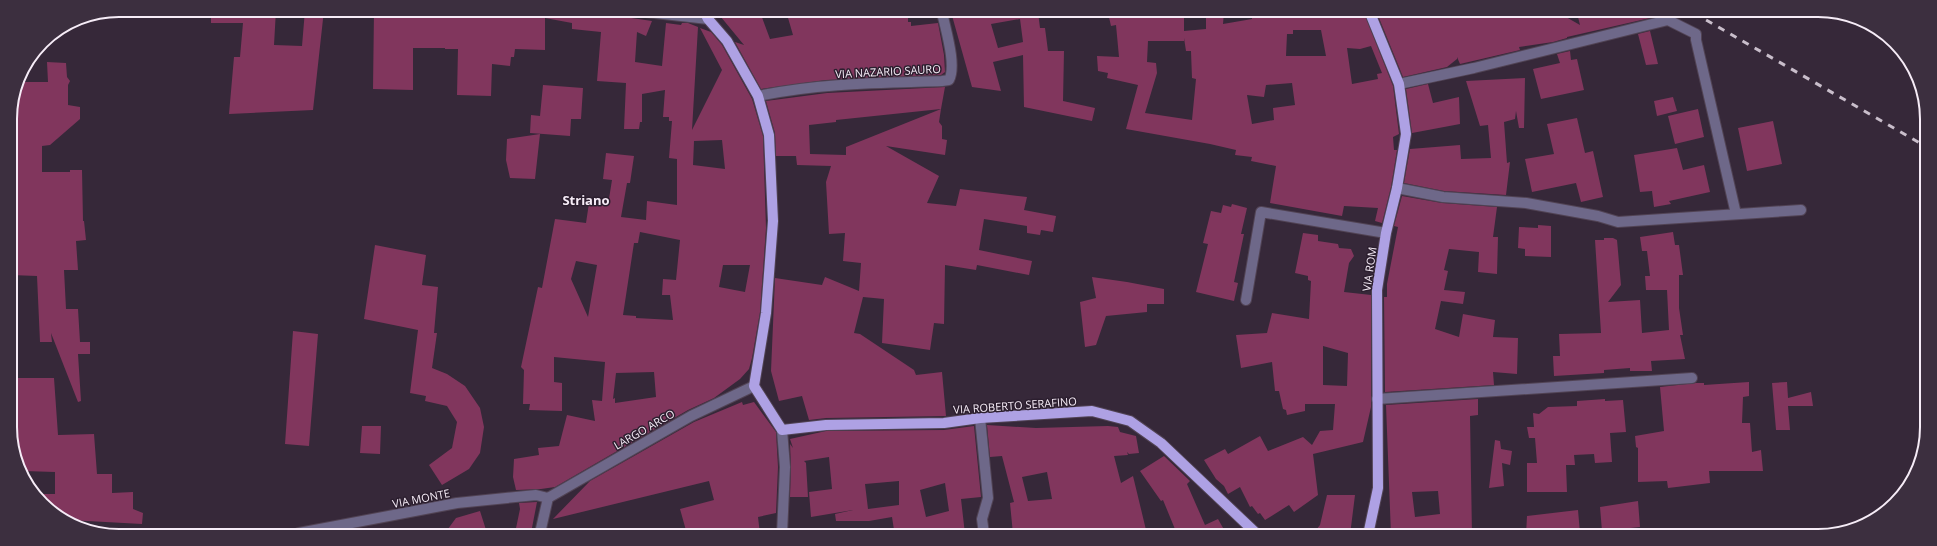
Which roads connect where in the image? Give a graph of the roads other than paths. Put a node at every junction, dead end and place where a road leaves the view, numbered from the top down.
1 (708, 17) edge
2 (943, 17) edge
3 (1372, 17) edge
4 (1399, 84) junction
5 (758, 96) junction
6 (1397, 188) junction
7 (1801, 210) dead end
8 (1736, 214) junction
9 (1386, 233) junction
10 (1246, 300) dead end
11 (1692, 378) dead end
12 (754, 386) junction
13 (1377, 399) junction
14 (980, 418) junction
15 (782, 430) junction
16 (548, 498) junction
17 (319, 529) edge
18 (541, 529) edge
19 (782, 529) edge
20 (983, 529) edge
21 (1252, 529) edge
22 (1369, 529) edge

1 - 5 main road
2 - 5 street, VIA NAZARIO SAURO
3 - 4 main road, VIA ROM
4 - 6 main road, VIA ROM
4 - 8 street
5 - 12 main road
6 - 8 street
6 - 9 main road, VIA ROM
7 - 8 street
9 - 10 street
9 - 13 main road, VIA ROM
11 - 13 street
12 - 15 main road
12 - 16 street, LARGO ARCO
13 - 22 main road, VIA ROM
14 - 15 main road, VIA ROBERTO SERAFINO
14 - 20 street
14 - 21 main road, VIA ROBERTO SERAFINO
15 - 19 street
16 - 17 street, VIA MONTE
16 - 18 street

